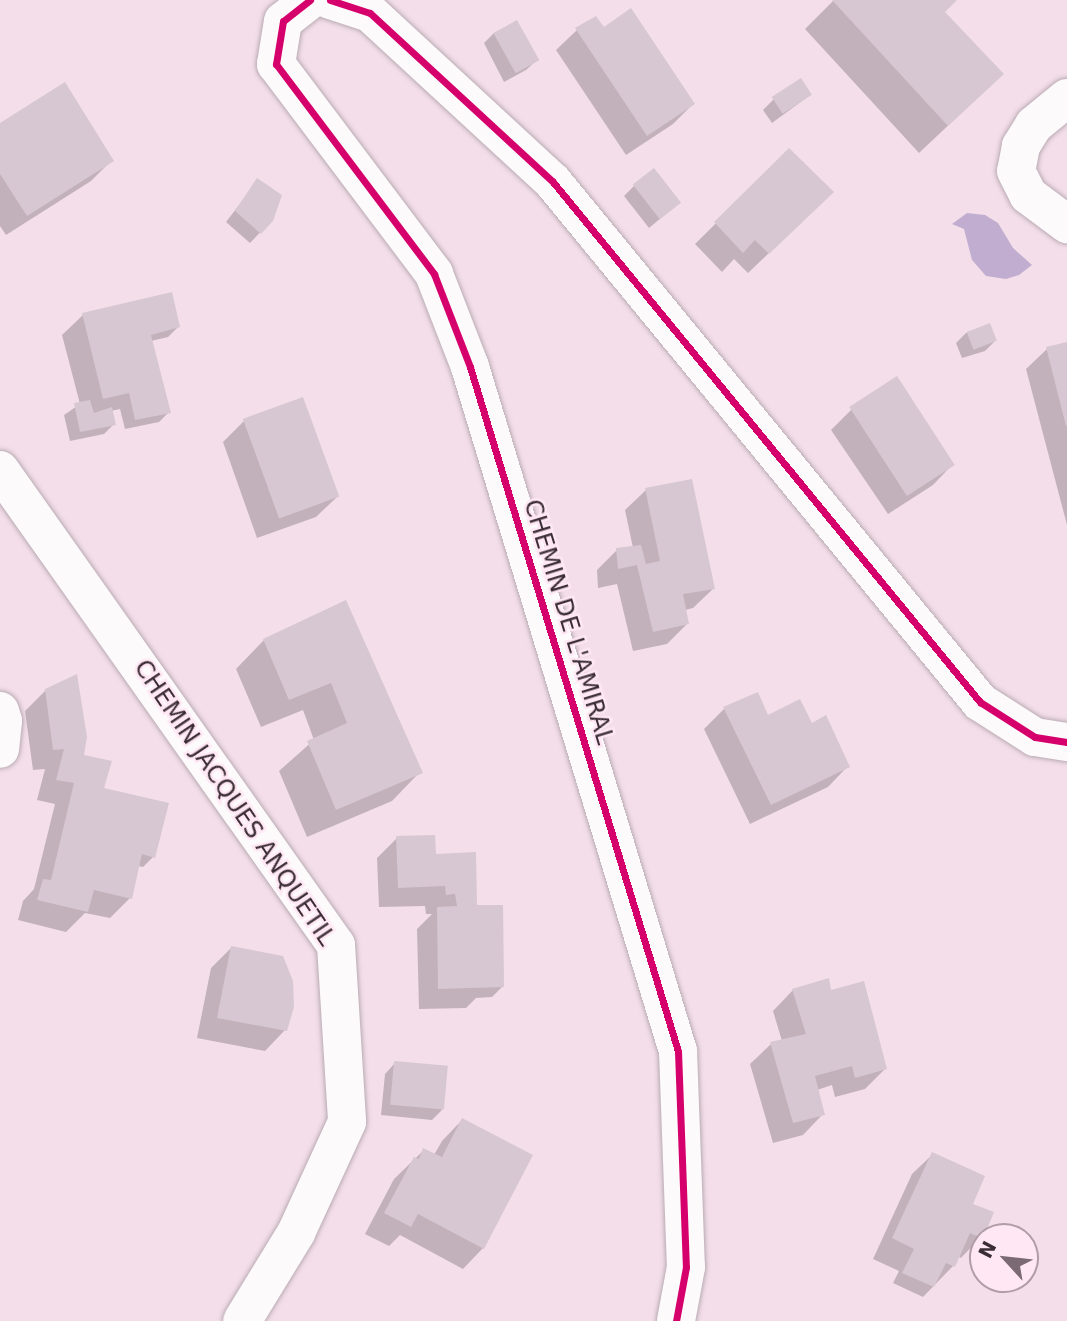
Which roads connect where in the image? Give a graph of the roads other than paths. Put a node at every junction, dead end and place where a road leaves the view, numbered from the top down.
1 (330, 0) edge
2 (288, 7) edge
3 (1067, 97) edge
4 (1067, 224) edge
5 (0, 470) edge
6 (0, 711) edge
7 (1067, 742) edge
8 (0, 749) edge
9 (242, 1321) edge
10 (676, 1321) edge

1 - 7 street
2 - 10 street, CHEMIN DE L'AMIRAL
3 - 4 street
5 - 9 street, CHEMIN JACQUES ANQUETIL
6 - 8 street

